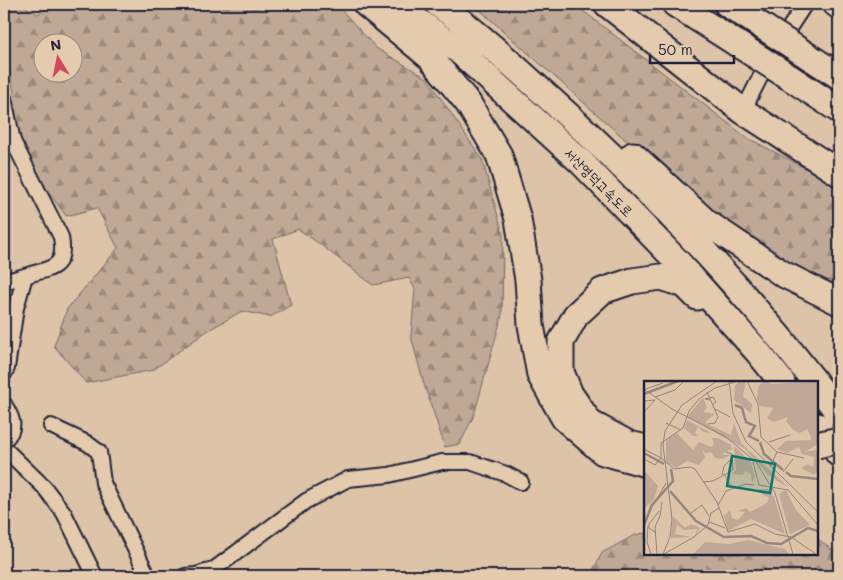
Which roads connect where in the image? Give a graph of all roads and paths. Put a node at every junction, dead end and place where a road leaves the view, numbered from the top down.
1 (366, 4) edge
2 (395, 4) edge
3 (438, 4) edge
4 (607, 4) edge
5 (674, 4) edge
6 (727, 4) edge
7 (805, 4) edge
8 (836, 4) edge
9 (839, 6) edge
10 (474, 30) junction
11 (839, 76) edge
12 (4, 98) edge
13 (839, 110) edge
14 (742, 111) junction
15 (839, 173) edge
16 (25, 276) junction
17 (4, 282) edge
18 (839, 302) edge
19 (756, 351) junction
20 (4, 374) edge
21 (781, 381) edge
22 (814, 381) edge
23 (818, 387) edge
24 (4, 404) edge
25 (839, 414) edge
26 (839, 424) edge
27 (51, 426) dead end
28 (818, 427) edge
29 (818, 430) edge
30 (4, 440) edge
31 (839, 440) edge
32 (818, 445) edge
33 (4, 448) edge
34 (644, 448) edge
35 (839, 454) edge
36 (644, 463) edge
37 (520, 482) dead end
38 (95, 576) edge
39 (148, 576) edge
40 (185, 576) edge

1 - 36 highway
2 - 19 highway, 서산영덕고속도로
3 - 10 highway, 서산영덕고속도로
4 - 14 highway
5 - 13 highway, bridge
6 - 11 highway, bridge
7 - 14 street
8 - 9 highway
10 - 18 highway
10 - 22 highway, 서산영덕고속도로
12 - 16 street
14 - 15 highway
16 - 17 street
16 - 20 street
19 - 21 highway, 서산영덕고속도로
19 - 34 highway
23 - 25 highway, 서산영덕고속도로
24 - 30 street
26 - 29 highway
27 - 39 street
28 - 35 highway
31 - 32 highway, bridge
33 - 38 street
37 - 40 street

